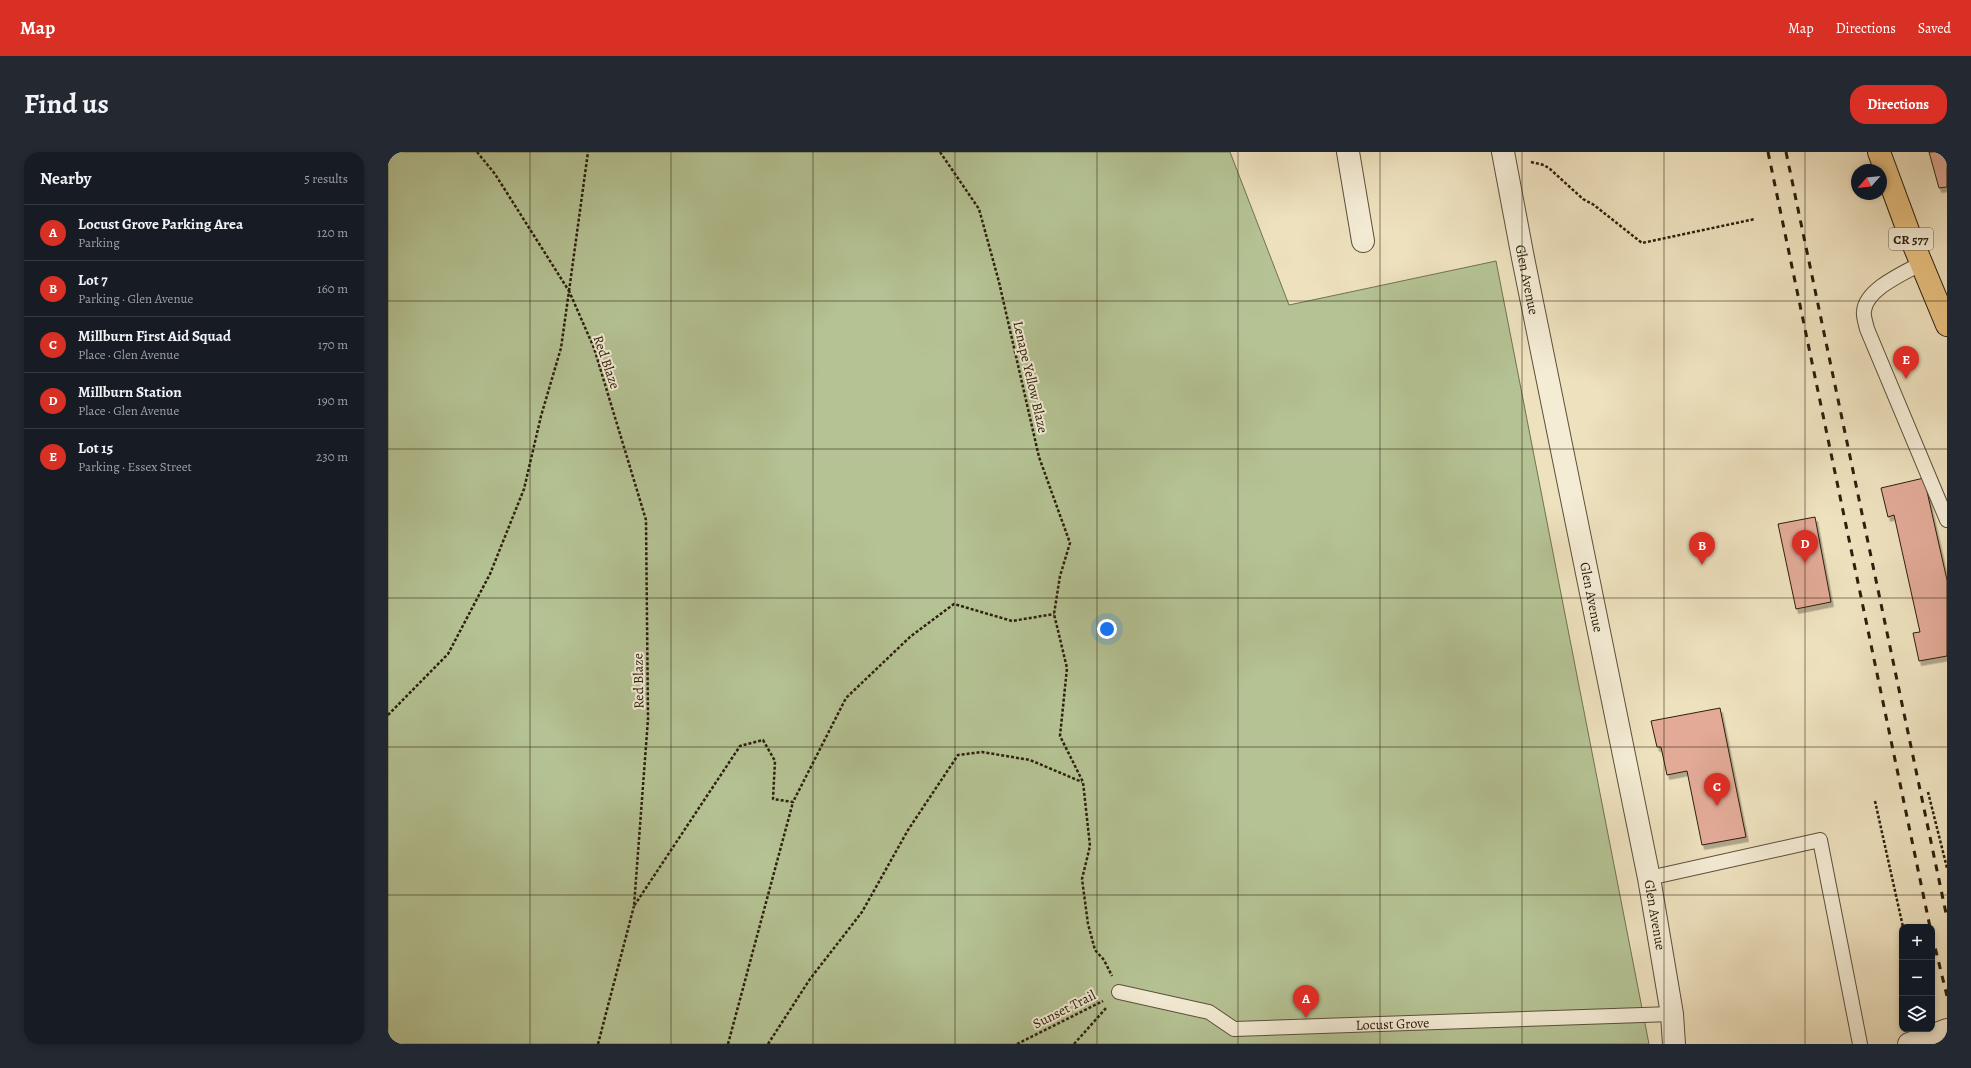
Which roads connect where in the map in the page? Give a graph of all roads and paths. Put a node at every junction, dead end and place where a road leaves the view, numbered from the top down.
1 (477, 152) edge
2 (588, 152) edge
3 (940, 152) edge
4 (1348, 152) edge
5 (1503, 152) edge
6 (1879, 152) edge
7 (1531, 162) dead end
8 (1755, 219) dead end
9 (1363, 241) dead end
10 (1922, 263) junction
11 (569, 291) junction
12 (1947, 325) edge
13 (1947, 520) edge
14 (1054, 614) junction
15 (388, 715) edge
16 (1083, 782) junction
17 (1928, 792) dead end
18 (1875, 801) dead end
19 (793, 802) junction
20 (1947, 868) edge
21 (1649, 878) junction
22 (634, 906) junction
23 (1902, 924) edge
24 (1119, 992) junction
25 (1672, 1014) junction
26 (1947, 1030) edge
27 (598, 1044) edge
28 (728, 1044) edge
29 (768, 1044) edge
30 (1017, 1044) edge
31 (1074, 1044) edge
32 (1674, 1044) edge
33 (1860, 1044) edge
34 (1909, 1044) edge

1 - 11 path, Red Blaze
2 - 11 path
3 - 14 path, Lenape Yellow Blaze
4 - 9 street
5 - 21 street, Glen Avenue
6 - 10 main road, CR 577
7 - 8 path
10 - 12 main road, CR 577
10 - 13 lane
11 - 15 path
11 - 22 path, Red Blaze
14 - 16 path
14 - 19 path
16 - 24 path
16 - 29 path
17 - 20 path
18 - 23 path
19 - 22 path, Red Blaze
19 - 28 path
21 - 25 street, Glen Avenue
21 - 33 lane
22 - 27 path, Red Blaze
24 - 25 lane, Locust Grove
24 - 30 path, Sunset Trail
24 - 31 path
25 - 32 street, Glen Avenue
26 - 34 street

